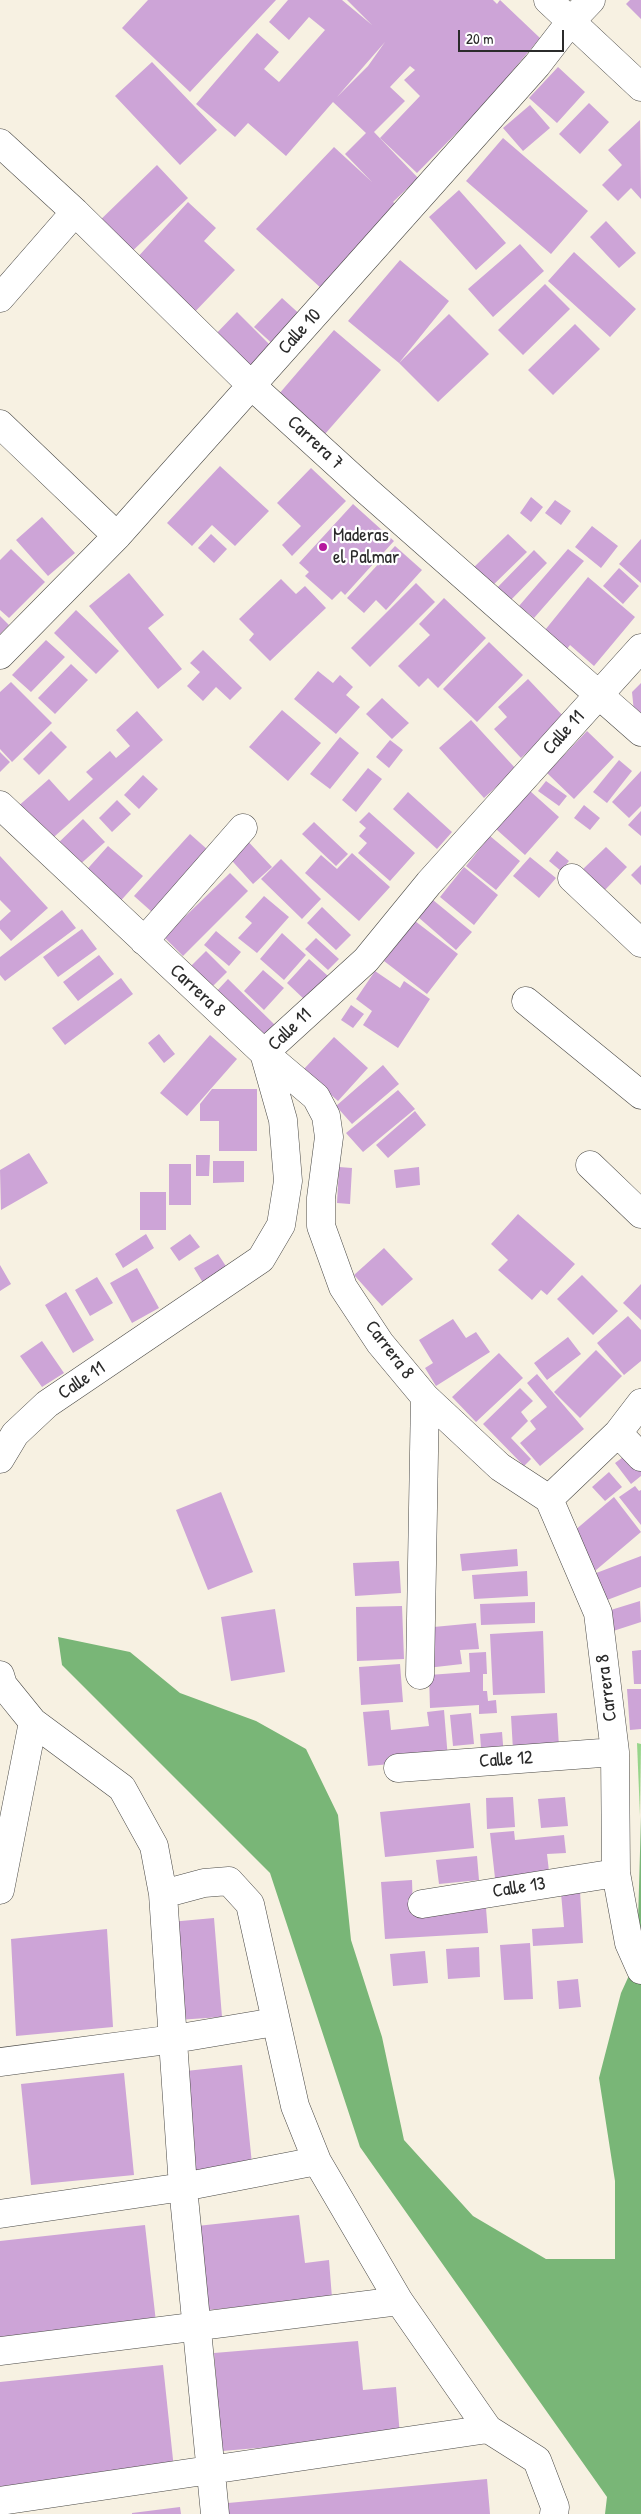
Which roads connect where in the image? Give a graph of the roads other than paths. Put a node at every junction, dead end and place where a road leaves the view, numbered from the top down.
1 (548, 0) edge
2 (591, 0) edge
3 (571, 21) junction
4 (641, 87) edge
5 (0, 143) edge
6 (75, 212) junction
7 (0, 298) edge
8 (252, 386) junction
9 (0, 424) edge
10 (117, 536) junction
11 (641, 648) edge
12 (0, 655) edge
13 (598, 694) junction
14 (641, 732) edge
15 (0, 805) edge
16 (243, 828) dead end
17 (572, 878) dead end
18 (144, 941) junction
19 (641, 943) edge
20 (526, 1001) dead end
21 (264, 1053) junction
22 (641, 1095) edge
23 (590, 1165) dead end
24 (641, 1214) edge
25 (425, 1397) junction
26 (641, 1403) edge
27 (618, 1433) junction
28 (641, 1456) edge
29 (0, 1459) edge
30 (549, 1499) junction
31 (420, 1675) dead end
32 (0, 1676) edge
33 (34, 1722) junction
34 (615, 1752) junction
35 (398, 1768) dead end
36 (616, 1873) junction
37 (0, 1890) edge
38 (163, 1894) junction
39 (422, 1904) dead end
40 (641, 1970) edge
41 (275, 2022) junction
42 (174, 2039) junction
43 (0, 2062) edge
44 (317, 2161) junction
45 (183, 2187) junction
46 (0, 2214) edge
47 (399, 2301) junction
48 (197, 2325) junction
49 (0, 2351) edge
50 (488, 2430) junction
51 (210, 2470) junction
52 (0, 2501) edge
53 (215, 2514) edge
54 (554, 2514) edge

1 - 3 street
2 - 3 street, Calle 10
3 - 4 street
3 - 8 street, Calle 10
5 - 6 street, Carrera 7
6 - 7 street
6 - 8 street, Carrera 7
8 - 10 street, Calle 10
8 - 13 street, Carrera 7
9 - 10 street
10 - 12 street, Calle 10
11 - 13 street, Calle 11
13 - 14 street, Carrera 7
13 - 21 street, Calle 11
15 - 18 street, Carrera 8
16 - 18 street
17 - 19 street
18 - 21 street, Carrera 8
20 - 22 street
21 - 25 street, Carrera 8
21 - 29 street, Calle 11
23 - 24 street
25 - 30 street, Carrera 8
25 - 31 street
26 - 27 street
27 - 28 street
27 - 30 street
30 - 34 street, Carrera 8
32 - 33 street
33 - 37 street
33 - 38 street
34 - 35 street, Calle 12
34 - 36 street, Carrera 8
36 - 39 street, Calle 13
36 - 40 street, Carrera 8
38 - 41 street
38 - 42 street
41 - 42 street
41 - 44 street
42 - 43 street
42 - 45 street
44 - 45 street
44 - 47 street
45 - 46 street
45 - 48 street
47 - 48 street
47 - 50 street
48 - 49 street
48 - 51 street
50 - 51 street
50 - 54 street
51 - 52 street
51 - 53 street

